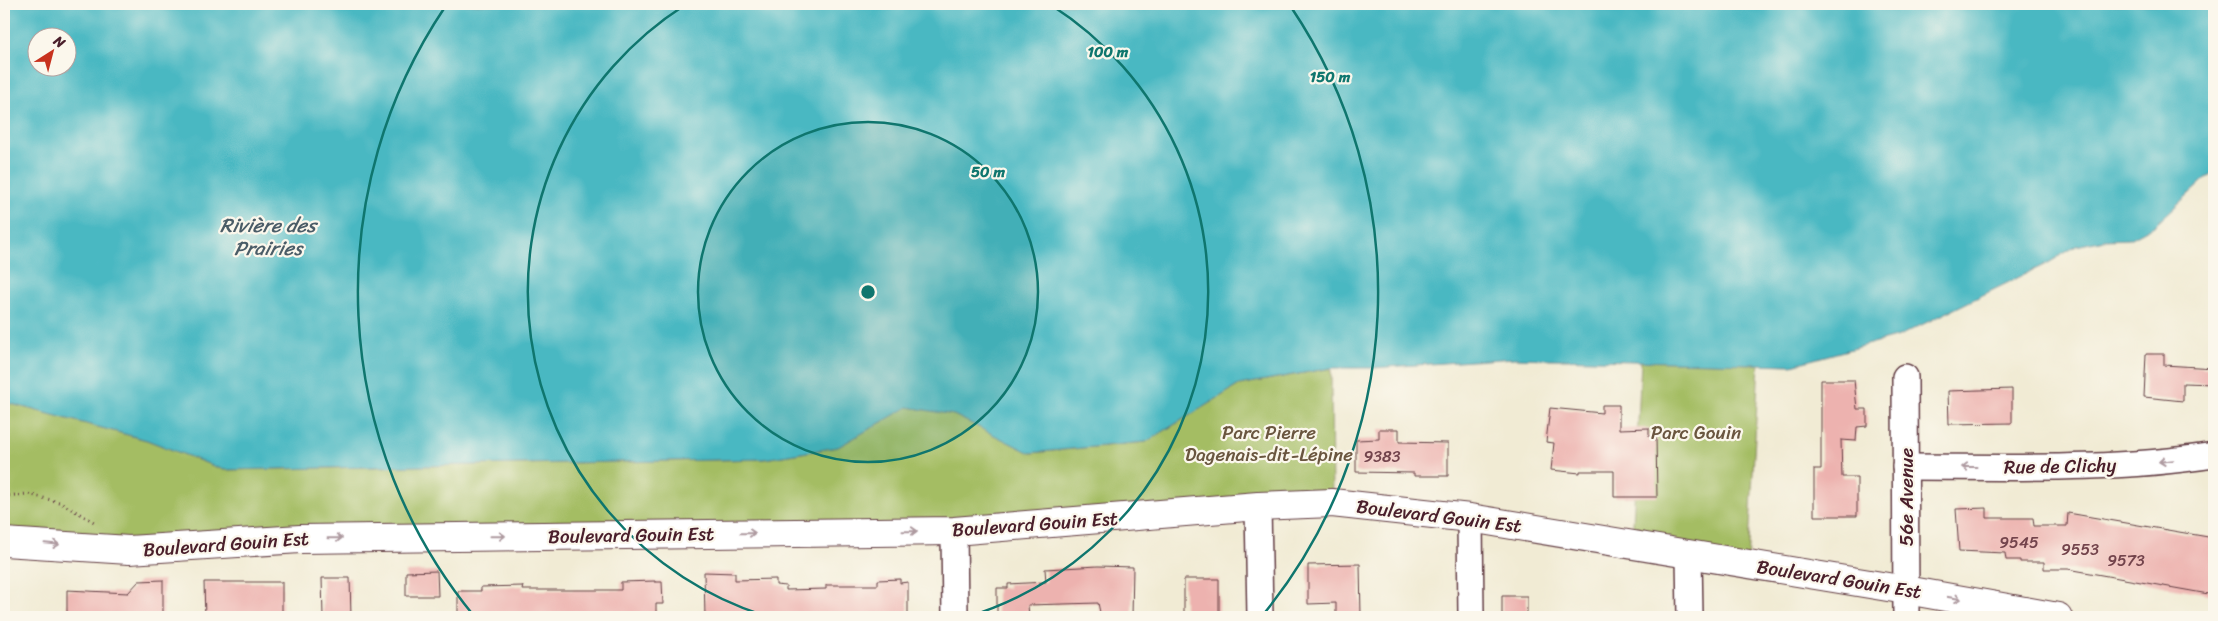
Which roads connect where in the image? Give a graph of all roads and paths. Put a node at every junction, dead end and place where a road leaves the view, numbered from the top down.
1 (1905, 377) dead end
2 (2214, 455) edge
3 (1905, 467) junction
4 (4, 496) edge
5 (1258, 506) junction
6 (1470, 518) junction
7 (954, 531) junction
8 (4, 542) edge
9 (130, 550) junction
10 (1689, 555) junction
11 (1906, 590) junction
12 (955, 617) edge
13 (1260, 617) edge
14 (1471, 617) edge
15 (1690, 617) edge
16 (1906, 617) edge
17 (2058, 617) edge

1 - 3 street, 56e Avenue
2 -> 3 street, Rue de Clichy
3 - 11 street, 56e Avenue
4 - 9 path
5 - 6 street, Boulevard Gouin Est
5 - 7 street, Boulevard Gouin Est
5 - 13 street
6 - 10 street, Boulevard Gouin Est
6 - 14 street
9 -> 7 street, Boulevard Gouin Est
7 - 12 street
8 -> 9 street, Boulevard Gouin Est
10 - 11 street, Boulevard Gouin Est
10 - 15 street
11 - 16 street, 56e Avenue
11 -> 17 street, Boulevard Gouin Est

